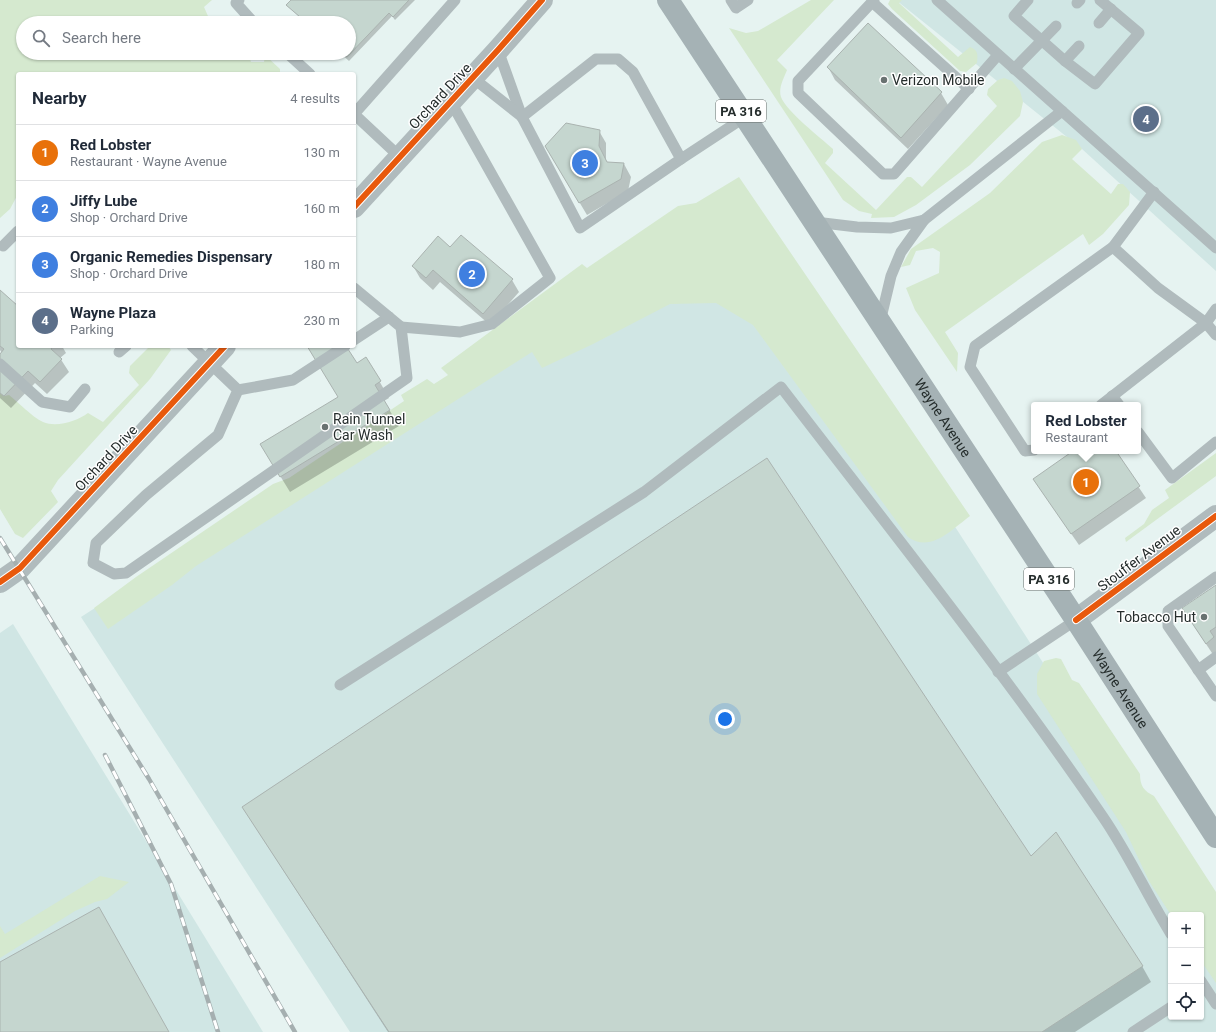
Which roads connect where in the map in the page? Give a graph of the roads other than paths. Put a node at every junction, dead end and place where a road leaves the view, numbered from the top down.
1 (239, 0) edge
2 (456, 0) edge
3 (542, 0) edge
4 (668, 0) edge
5 (731, 0) edge
6 (748, 0) edge
7 (937, 0) edge
8 (1028, 0) edge
9 (1100, 0) edge
10 (873, 1) edge
11 (1111, 9) junction
12 (248, 16) edge
13 (1099, 23) dead end
14 (1056, 26) dead end
15 (1042, 41) junction
16 (1079, 46) dead end
17 (498, 50) junction
18 (998, 55) junction
19 (295, 60) edge
20 (1065, 61) junction
21 (1014, 69) junction
22 (308, 72) edge
23 (473, 78) junction
24 (969, 89) junction
25 (451, 102) junction
26 (1062, 111) junction
27 (356, 112) edge
28 (356, 116) edge
29 (522, 117) junction
30 (745, 117) junction
31 (400, 156) junction
32 (681, 159) junction
33 (1154, 192) junction
34 (356, 204) edge
35 (924, 220) junction
36 (814, 222) junction
37 (16, 233) edge
38 (3, 246) dead end
39 (1113, 247) junction
40 (1216, 248) edge
41 (356, 290) edge
42 (1216, 310) edge
43 (389, 317) junction
44 (880, 322) junction
45 (1206, 323) junction
46 (401, 328) junction
47 (1216, 335) edge
48 (356, 339) edge
49 (194, 348) edge
50 (223, 348) edge
51 (341, 348) edge
52 (210, 362) junction
53 (0, 364) edge
54 (85, 388) dead end
55 (238, 390) junction
56 (1115, 401) edge
57 (1141, 436) edge
58 (1216, 442) edge
59 (1031, 450) edge
60 (1216, 516) edge
61 (1216, 577) edge
62 (0, 582) edge
63 (1076, 620) junction
64 (1216, 657) edge
65 (1198, 670) junction
66 (998, 672) junction
67 (340, 685) dead end
68 (1216, 696) edge
69 (1216, 837) edge
70 (1168, 929) edge
71 (1204, 987) edge
72 (1216, 1004) edge
73 (1168, 1009) edge
74 (1133, 1032) edge

1 - 12 lane
2 - 27 lane
3 - 17 street, Orchard Drive
4 - 30 main road, Wayne Avenue / PA 316
5 - 6 lane
7 - 18 lane
8 - 15 lane
9 - 11 lane
10 - 24 lane
10 - 24 lane
11 - 13 lane
11 - 20 lane
14 - 15 lane
15 - 20 lane
15 - 21 lane
16 - 20 lane
17 - 23 street, Orchard Drive
17 - 29 lane
18 - 21 lane
18 - 24 lane
19 - 22 lane
21 - 26 lane
23 - 25 street, Orchard Drive
23 - 29 lane
25 - 31 street, Orchard Drive
25 - 46 lane
26 - 33 lane
26 - 35 lane
28 - 31 lane
29 - 32 lane
29 - 32 lane
30 - 32 lane
30 - 36 main road, Wayne Avenue / PA 316
31 - 34 street, Orchard Drive
33 - 39 lane
33 - 40 lane
35 - 36 lane
35 - 44 lane
36 - 44 main road, Wayne Avenue / PA 316
37 - 38 lane
39 - 45 lane
39 - 59 lane
41 - 43 lane
42 - 45 lane
43 - 46 lane
43 - 48 lane
44 - 63 main road, Wayne Avenue / PA 316
45 - 47 lane
45 - 56 lane
46 - 55 lane
49 - 52 lane
50 - 52 street, Orchard Drive
51 - 55 lane
52 - 55 lane
52 - 62 street, Orchard Drive
53 - 54 lane
57 - 58 lane
60 - 63 street, Stouffer Avenue
61 - 65 lane
63 - 66 lane
63 - 69 main road, Wayne Avenue / PA 316
64 - 65 lane
65 - 68 lane
66 - 67 lane
66 - 70 lane
71 - 72 lane
73 - 74 lane

